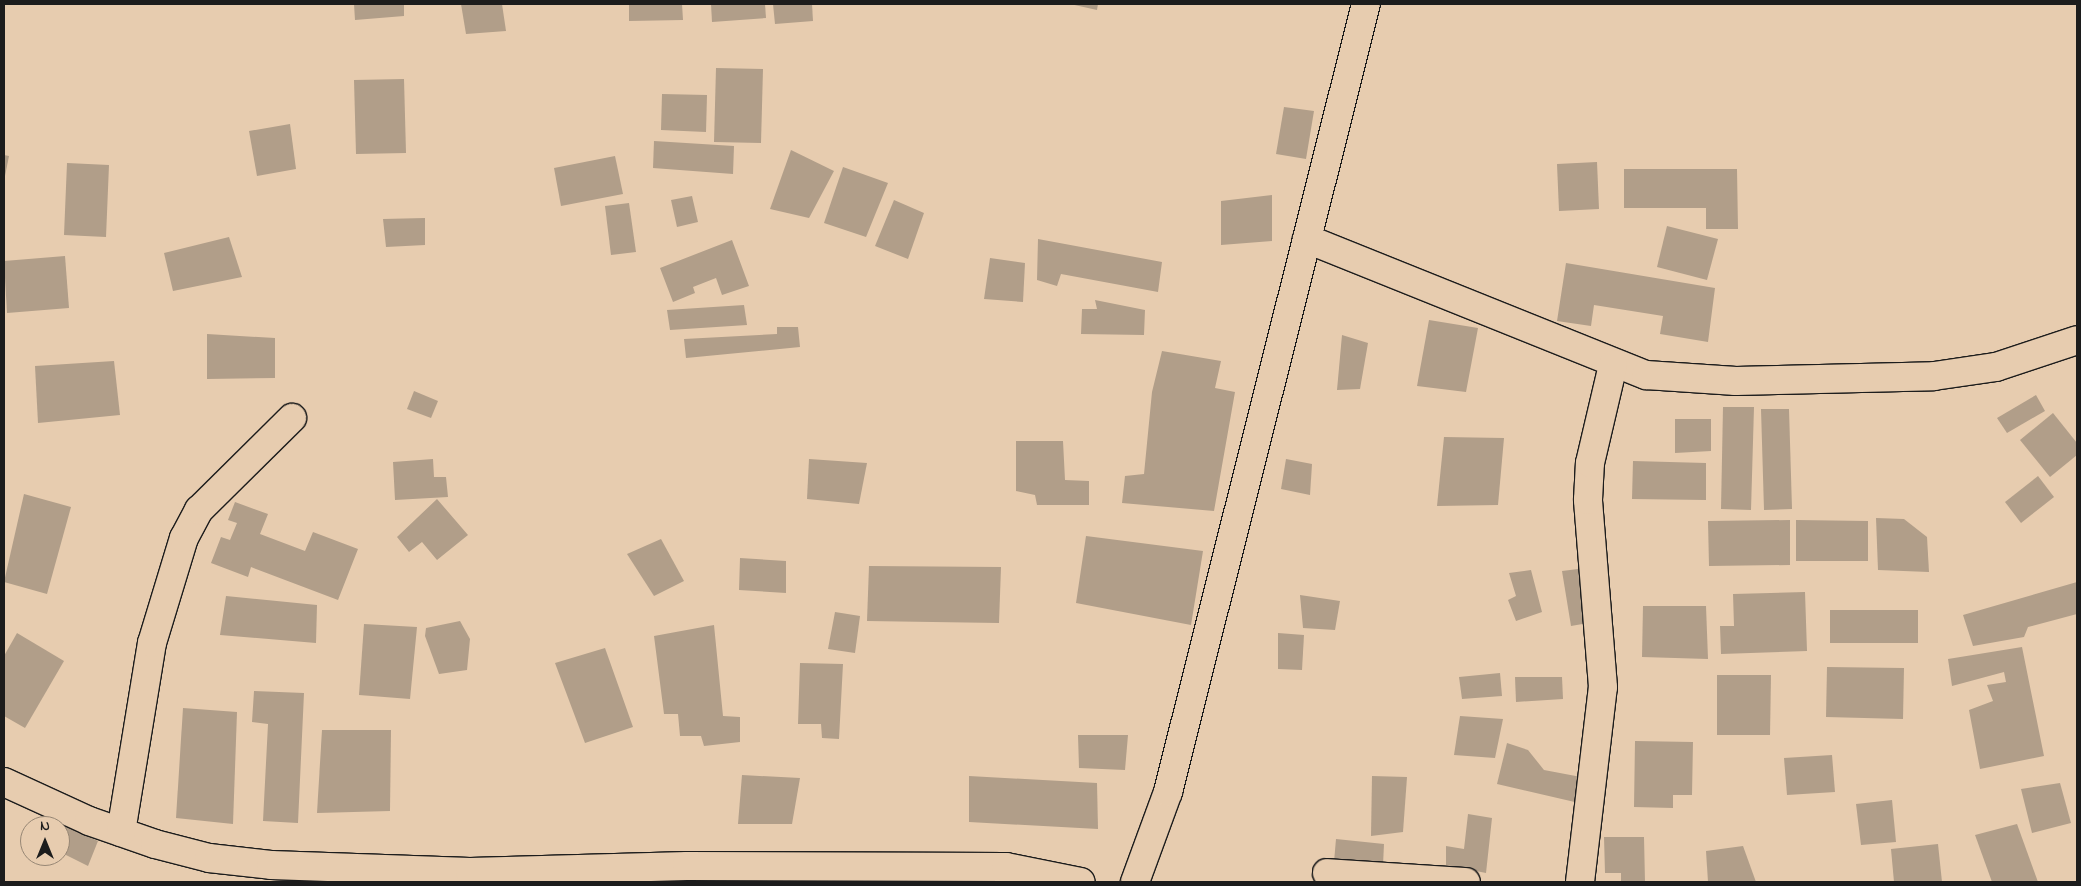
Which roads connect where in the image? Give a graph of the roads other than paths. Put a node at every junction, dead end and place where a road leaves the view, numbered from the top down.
1 (1366, 4) edge
2 (1307, 239) junction
3 (2077, 340) edge
4 (1613, 365) junction
5 (292, 418) dead end
6 (4, 782) edge
7 (121, 832) junction
8 (209, 870) edge
9 (1327, 873) dead end
10 (469, 877) edge
11 (1081, 882) edge
12 (1135, 882) edge
13 (1466, 882) edge
14 (1580, 882) edge

1 - 2 street
2 - 4 street
2 - 12 street
3 - 4 street
4 - 14 street
5 - 7 street
6 - 7 street
7 - 8 street
8 - 10 street
9 - 13 street
10 - 11 street

